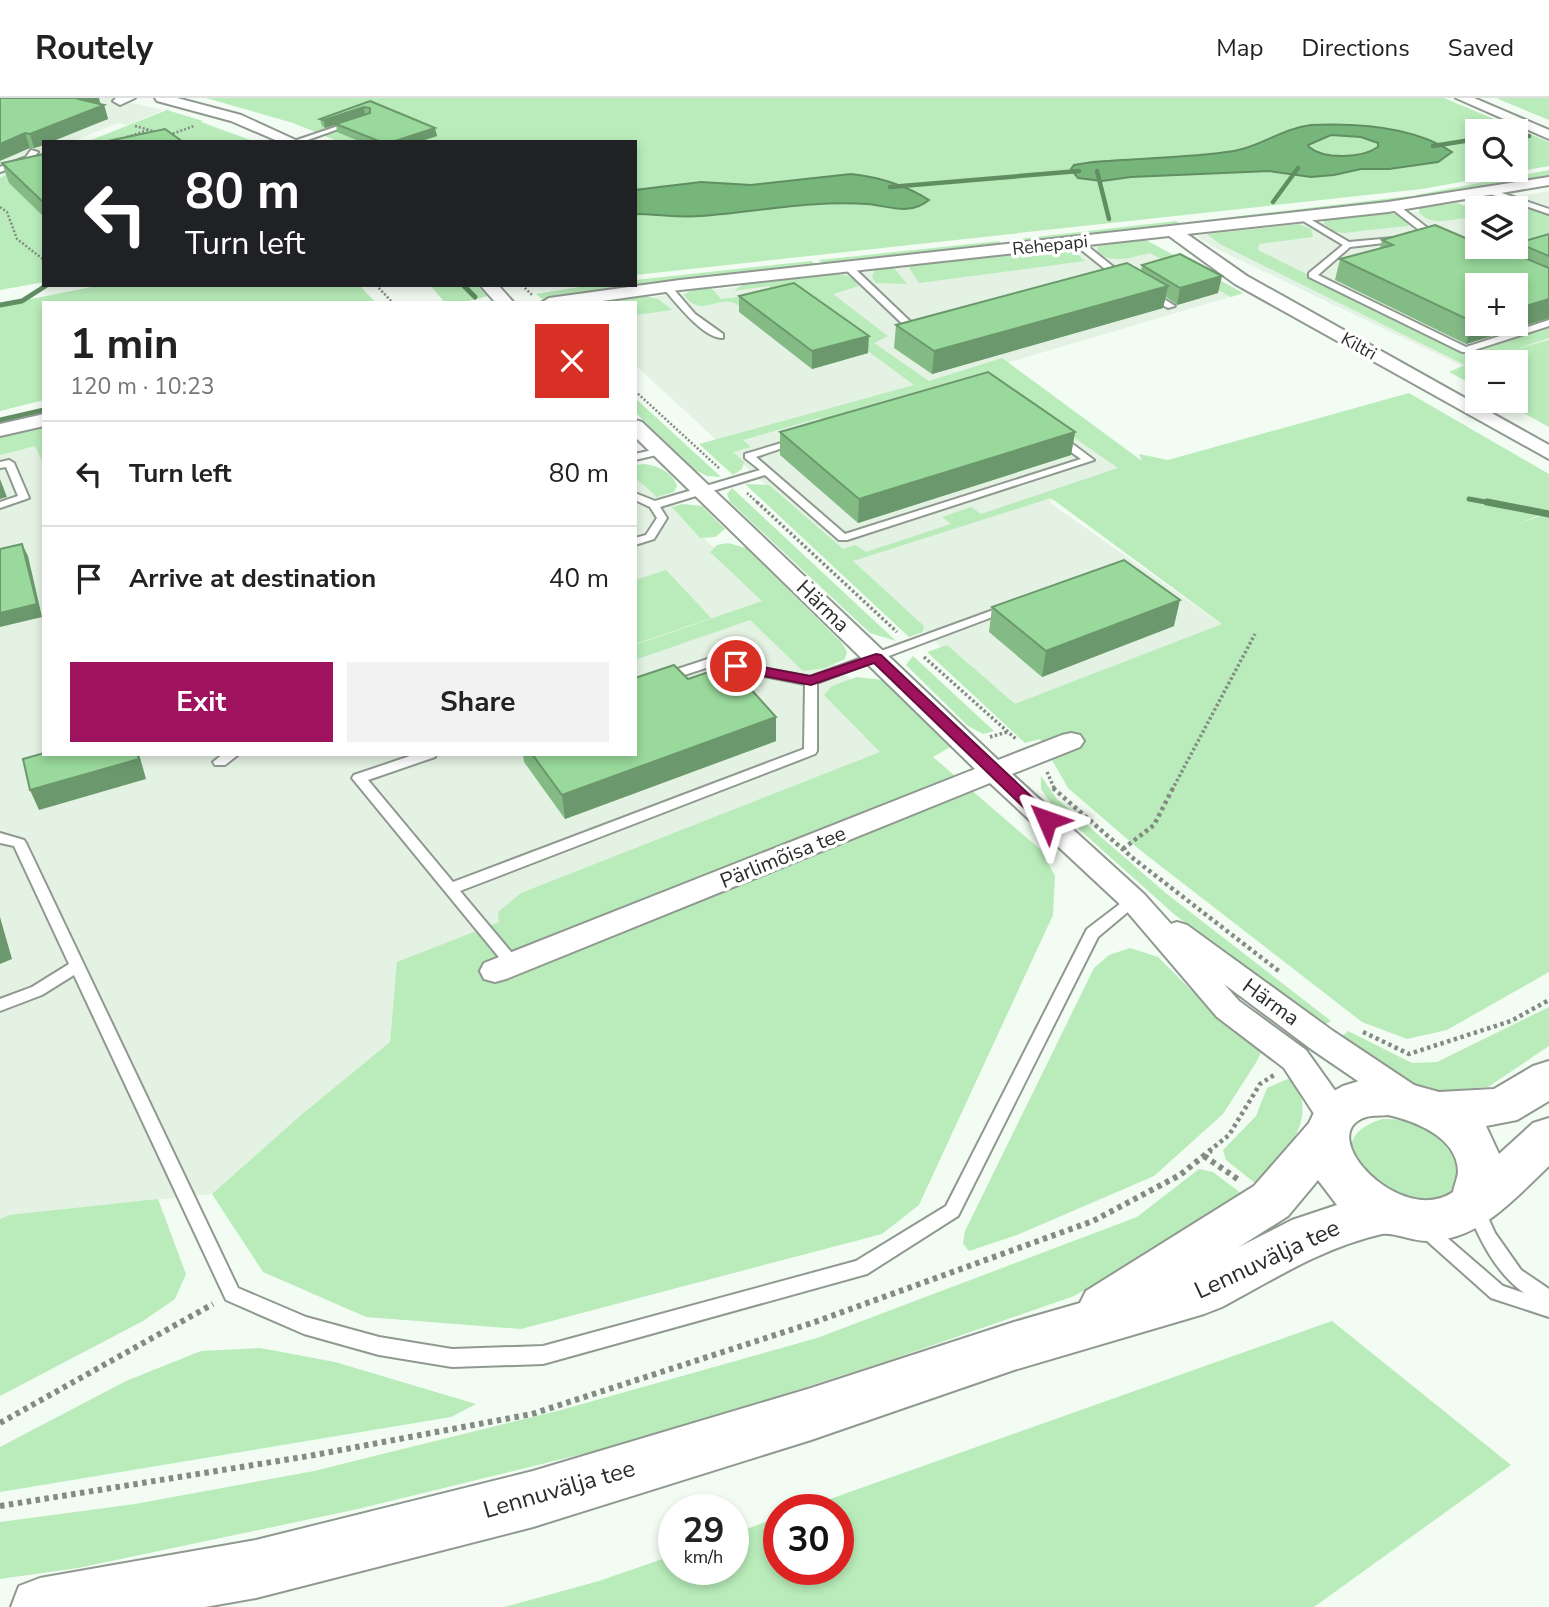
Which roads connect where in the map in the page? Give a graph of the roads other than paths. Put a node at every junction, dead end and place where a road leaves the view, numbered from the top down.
1 (162, 98) edge
2 (1463, 98) edge
3 (357, 122) edge
4 (1549, 135) edge
5 (288, 140) edge
6 (299, 140) edge
7 (34, 152) edge
8 (0, 170) edge
9 (1549, 181) edge
10 (1493, 192) junction
11 (1395, 206) junction
12 (1549, 212) edge
13 (1303, 217) junction
14 (1173, 232) junction
15 (1431, 235) junction
16 (1443, 240) edge
17 (1077, 242) junction
18 (1348, 246) junction
19 (848, 267) junction
20 (1118, 275) junction
21 (1105, 279) edge
22 (1129, 281) edge
23 (490, 287) edge
24 (667, 287) junction
25 (1139, 287) edge
26 (504, 301) edge
27 (564, 301) edge
28 (1171, 306) edge
29 (1549, 323) edge
30 (927, 327) edge
31 (720, 336) dead end
32 (42, 420) edge
33 (637, 428) edge
34 (0, 430) edge
35 (1047, 431) edge
36 (814, 437) edge
37 (661, 451) junction
38 (1549, 453) edge
39 (637, 457) edge
40 (0, 465) edge
41 (767, 471) junction
42 (702, 490) junction
43 (637, 497) edge
44 (0, 505) edge
45 (654, 505) junction
46 (637, 541) edge
47 (1024, 601) edge
48 (876, 658) junction
49 (811, 681) junction
50 (637, 686) edge
51 (1071, 741) dead end
52 (230, 756) edge
53 (424, 756) edge
54 (220, 762) dead end
55 (995, 773) junction
56 (0, 838) edge
57 (451, 889) junction
58 (1134, 901) junction
59 (77, 966) junction
60 (503, 967) joint
61 (0, 1005) edge
62 (1549, 1079) edge
63 (1424, 1105) junction
64 (1331, 1126) junction
65 (1549, 1137) edge
66 (1474, 1204) junction
67 (1401, 1216) junction
68 (1549, 1299) edge
69 (1549, 1309) edge
70 (1067, 1331) junction
71 (40, 1607) edge

1 - 5 street
2 - 4 street
3 - 6 lane
7 - 8 lane
9 - 10 street, Rehepapi
10 - 11 street, Rehepapi
10 - 12 lane
11 - 13 street, Rehepapi
11 - 15 lane
13 - 14 street, Rehepapi
13 - 18 lane
14 - 17 street, Rehepapi
14 - 38 street, Kiltri
15 - 16 lane
15 - 18 lane
17 - 19 street, Rehepapi
17 - 20 lane
18 - 29 lane
19 - 24 street, Rehepapi
19 - 30 lane
20 - 21 lane
20 - 22 lane
23 - 26 street
24 - 27 street, Rehepapi
24 - 31 lane
25 - 28 lane
32 - 34 street
33 - 37 street, Härma
35 - 41 lane
36 - 41 lane
37 - 39 lane
37 - 42 street, Härma
40 - 44 lane
41 - 42 lane
42 - 45 lane
42 - 48 street, Härma
43 - 45 lane
45 - 46 lane
47 - 48 lane
48 - 49 lane
48 - 55 street, Härma
49 - 50 lane
49 - 57 lane
51 - 55 street, Pärlimõisa tee
52 - 54 lane
53 - 57 lane
55 - 58 street, Härma
55 - 60 street, Pärlimõisa tee
56 - 59 lane
57 - 60 lane
58 - 59 lane
58 - 63 street, Härma
58 - 64 street, Härma
59 - 61 lane
62 - 63 main road, Lennuvälja tee
63 - 64 main road, Lennuvälja tee
63 - 66 main road
64 - 67 main road, Lennuvälja tee
64 - 70 main road, Lennuvälja tee
65 - 66 main road, Lennuvälja tee
66 - 67 main road, Lennuvälja tee
66 - 68 lane
67 - 69 lane
67 - 70 main road, Lennuvälja tee
70 - 71 main road, Lennuvälja tee

